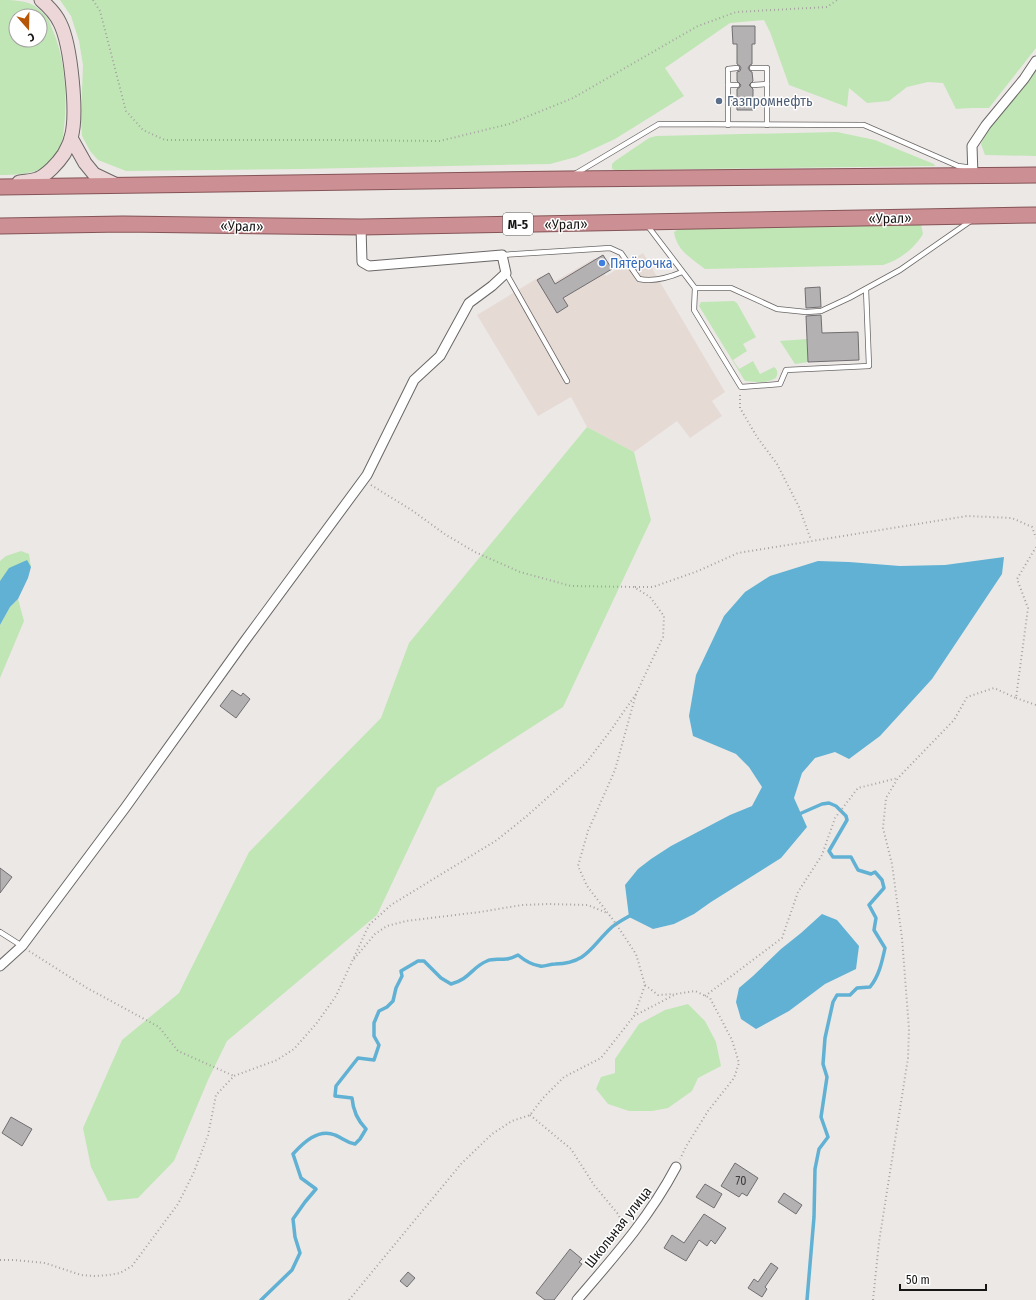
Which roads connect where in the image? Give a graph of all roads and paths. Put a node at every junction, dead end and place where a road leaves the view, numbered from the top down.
1 (41, 0) edge
2 (94, 0) edge
3 (837, 0) edge
4 (1036, 62) edge
5 (737, 68) dead end
6 (752, 68) dead end
7 (752, 84) dead end
8 (767, 84) junction
9 (728, 85) junction
10 (737, 85) dead end
11 (728, 103) junction
12 (737, 103) dead end
13 (753, 103) dead end
14 (767, 103) junction
15 (728, 124) junction
16 (767, 125) junction
17 (71, 138) junction
18 (973, 172) junction
19 (1036, 175) edge
20 (567, 179) junction
21 (117, 185) junction
22 (0, 186) edge
23 (1036, 215) edge
24 (978, 216) junction
25 (645, 222) junction
26 (0, 226) edge
27 (361, 227) junction
28 (502, 255) junction
29 (682, 272) junction
30 (506, 273) junction
31 (695, 288) junction
32 (866, 289) junction
33 (567, 381) dead end
34 (740, 385) junction
35 (363, 480) junction
36 (1036, 538) edge
37 (811, 540) junction
38 (1036, 548) edge
39 (634, 587) junction
40 (636, 694) junction
41 (1016, 698) junction
42 (1036, 705) edge
43 (898, 778) junction
44 (609, 914) junction
45 (0, 932) edge
46 (22, 946) junction
47 (352, 962) junction
48 (0, 966) edge
49 (645, 985) junction
50 (676, 994) junction
51 (705, 996) junction
52 (634, 1016) junction
53 (234, 1076) junction
54 (530, 1115) junction
55 (676, 1167) joint
56 (630, 1238) junction
57 (0, 1260) edge
58 (349, 1300) edge
59 (578, 1300) edge
60 (873, 1300) edge

1 - 17 main road
2 - 3 path
4 - 18 street
5 - 9 lane
6 - 8 lane
7 - 8 lane
8 - 14 lane
9 - 10 lane
9 - 11 lane
11 - 12 lane
11 - 15 lane
13 - 14 lane
14 - 16 lane
15 - 16 lane
15 - 20 lane
16 - 18 lane
17 - 21 main road
17 - 22 main road
18 - 19 highway
18 - 20 highway
20 - 21 highway
21 - 22 highway
23 - 24 highway, «Урал» / М-5
24 - 25 highway, «Урал» / М-5
24 - 32 lane
25 - 27 highway, «Урал» / М-5
25 - 29 lane
26 - 27 highway, «Урал» / М-5
27 - 28 street
28 - 29 lane
28 - 30 street
29 - 31 lane
30 - 33 lane
30 - 35 street
31 - 32 lane
31 - 34 lane
32 - 34 lane
34 - 37 path
35 - 39 path
35 - 46 street
36 - 37 path
37 - 39 path
38 - 41 path
39 - 40 path
40 - 44 path
40 - 47 path
41 - 42 path
41 - 43 path
43 - 51 path
43 - 60 path
44 - 47 path
44 - 49 path
45 - 46 lane
46 - 48 street
46 - 53 path
47 - 53 path
49 - 50 path
49 - 52 path
50 - 51 path
50 - 52 path
51 - 55 path
52 - 54 path
53 - 57 path
54 - 56 path
54 - 58 path
55 - 56 street, Школьная улица
56 - 59 street, Школьная улица

